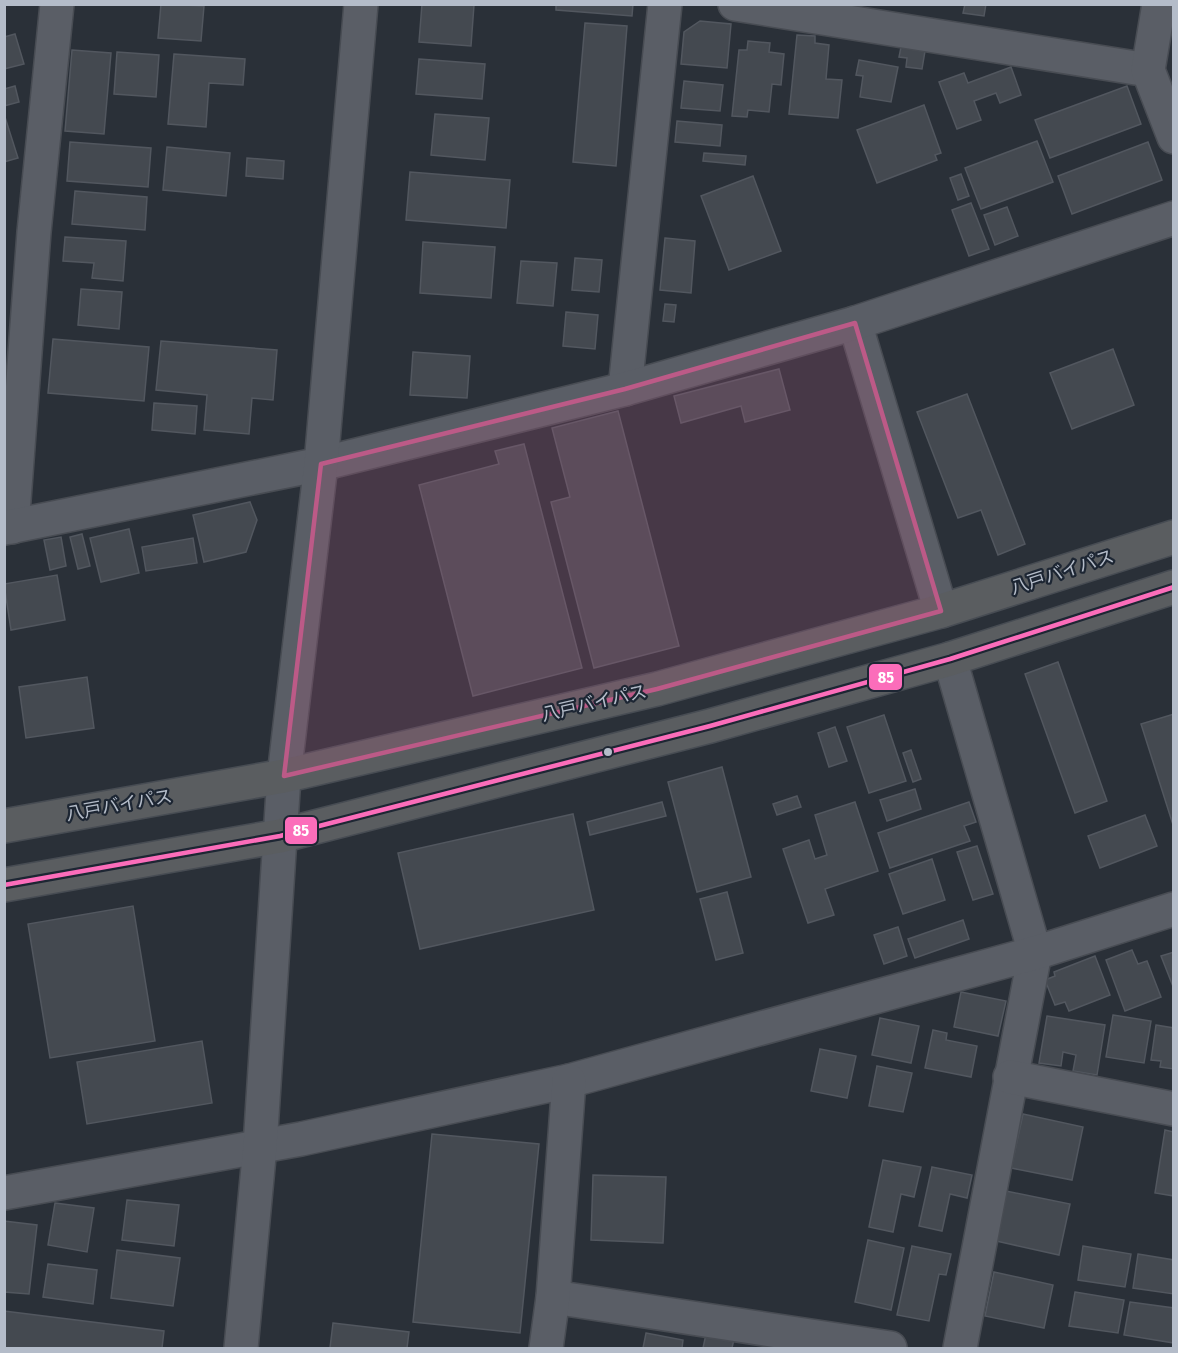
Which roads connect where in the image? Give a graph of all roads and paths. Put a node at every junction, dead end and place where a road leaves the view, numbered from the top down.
1 (57, 4) edge
2 (361, 4) edge
3 (665, 4) edge
4 (735, 4) edge
5 (1159, 4) edge
6 (1148, 70) junction
7 (1173, 136) edge
8 (1173, 218) edge
9 (19, 236) edge
10 (855, 323) junction
11 (625, 389) junction
12 (321, 464) junction
13 (8, 527) edge
14 (1173, 537) edge
15 (1173, 587) edge
16 (941, 611) junction
17 (951, 659) junction
18 (284, 776) junction
19 (4, 826) edge
20 (280, 836) junction
21 (4, 885) edge
22 (1173, 909) edge
23 (1035, 953) junction
24 (1010, 1077) junction
25 (569, 1081) junction
26 (1173, 1109) edge
27 (260, 1146) junction
28 (4, 1192) edge
29 (553, 1297) junction
30 (241, 1348) edge
31 (546, 1348) edge
32 (890, 1348) edge
33 (960, 1348) edge

1 - 9 street
2 - 12 street
3 - 11 street
4 - 6 street
5 - 6 street
6 - 7 street
8 - 10 street
9 - 13 street
10 - 11 street
10 - 16 street
11 - 12 street
12 - 13 street
12 - 18 street
14 - 16 highway, 八戸バイパス
15 - 17 highway
16 - 18 highway, 八戸バイパス
17 - 20 highway
17 - 23 street
18 - 19 highway, 八戸バイパス
18 - 20 street
20 - 21 highway
20 - 27 street
22 - 23 street
23 - 24 street
23 - 25 street
24 - 26 street
24 - 33 street
25 - 27 street
25 - 29 street
27 - 28 street
27 - 30 street
29 - 31 street
29 - 32 street

